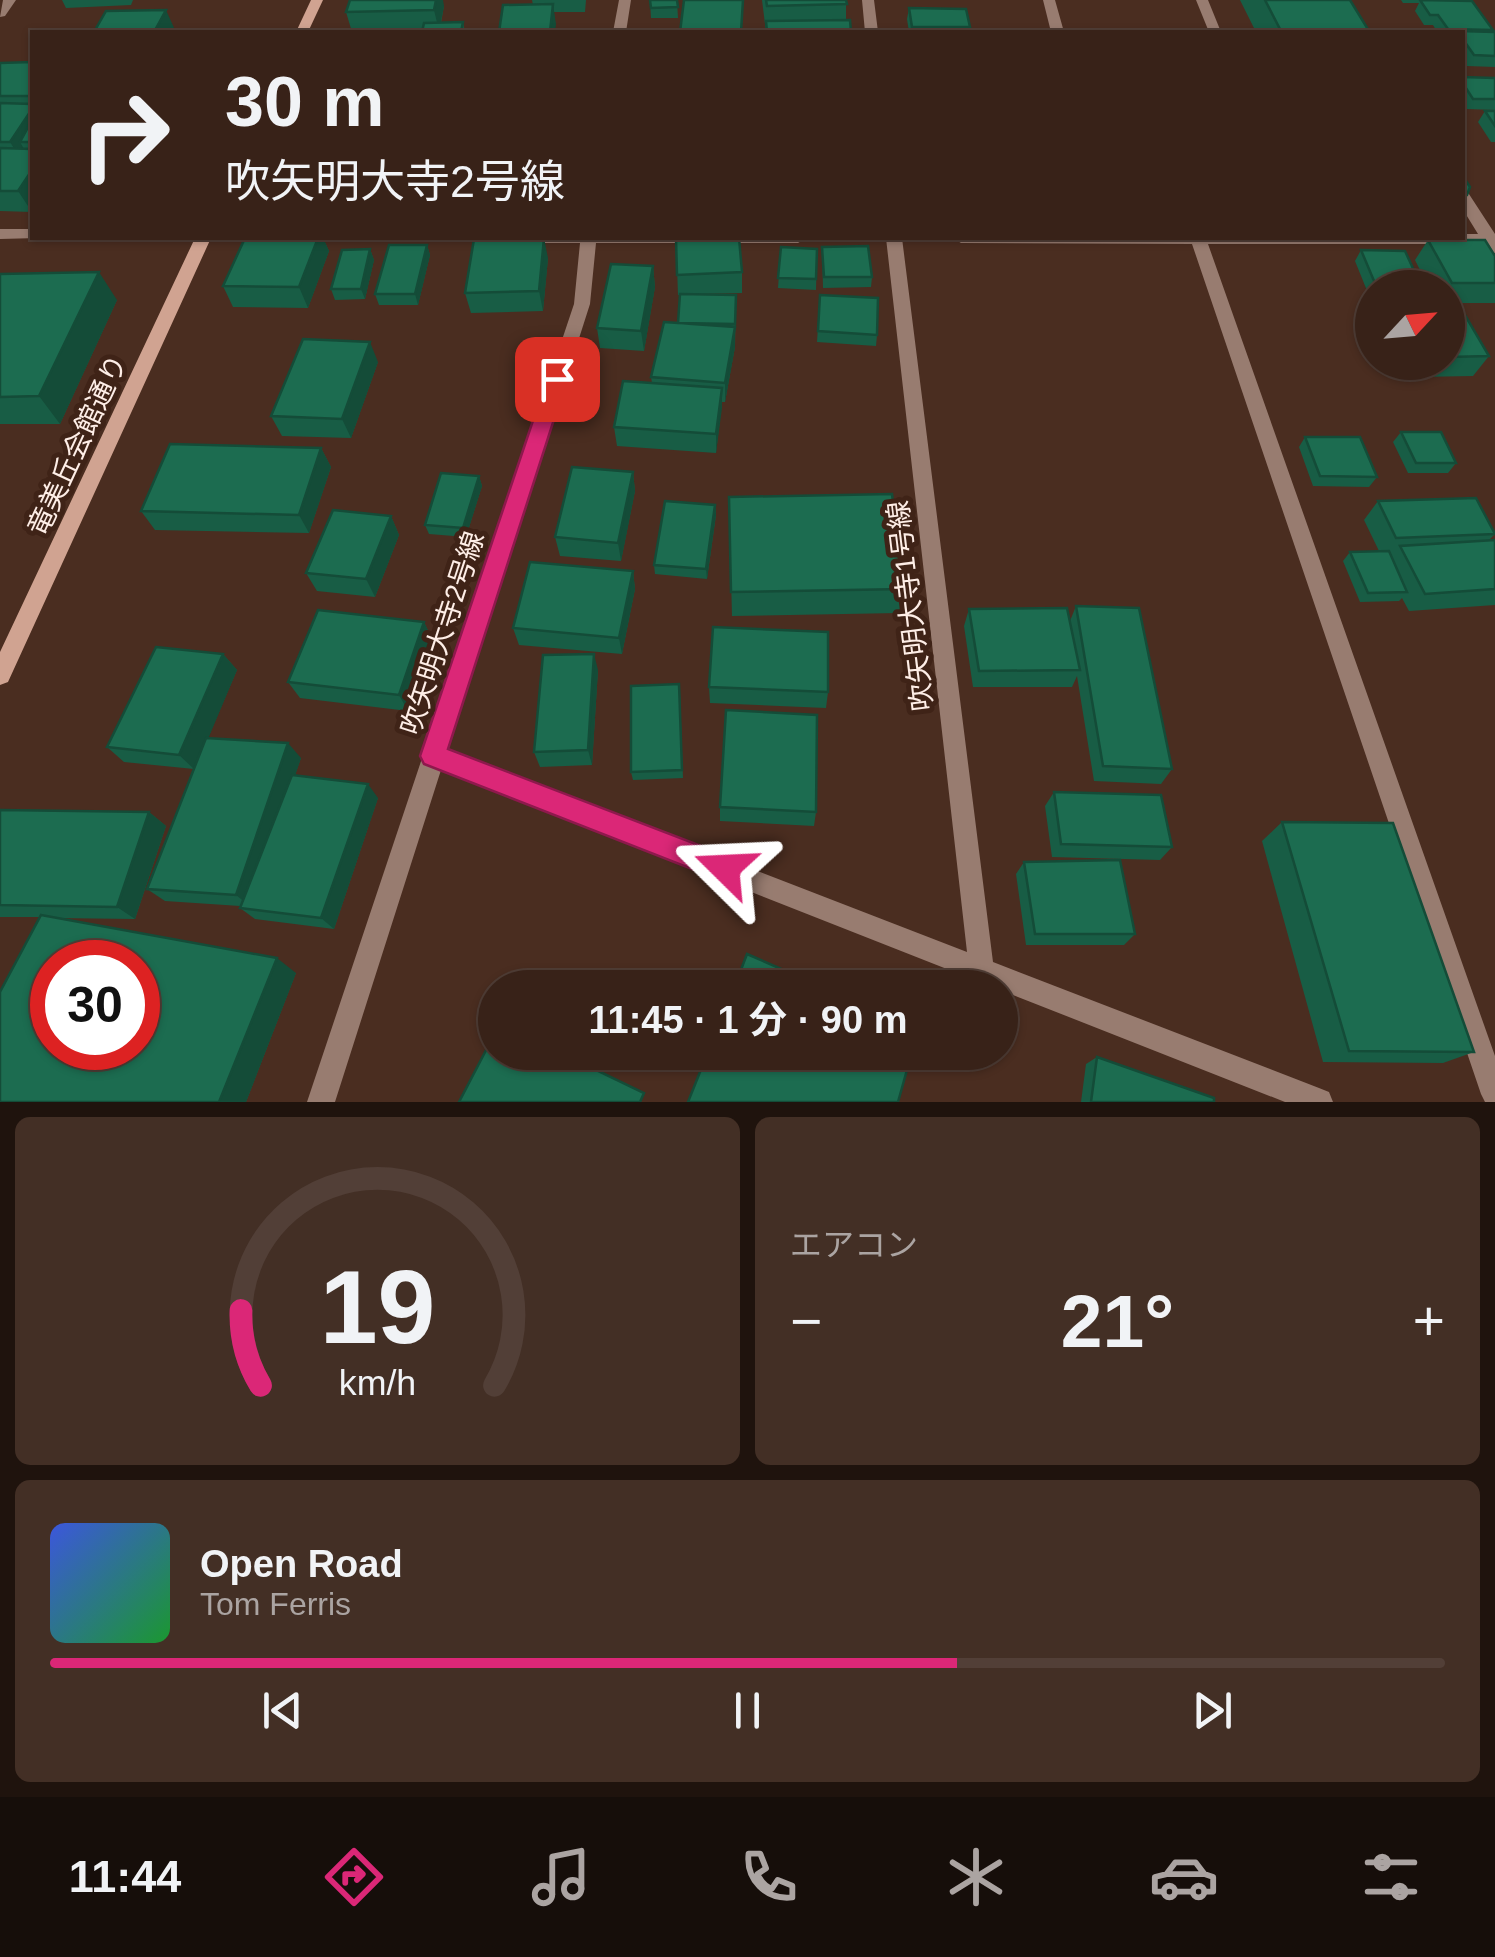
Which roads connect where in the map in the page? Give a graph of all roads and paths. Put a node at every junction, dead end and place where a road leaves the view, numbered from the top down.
1 (10, 0) edge
2 (317, 0) edge
3 (625, 0) edge
4 (868, 0) edge
5 (1049, 0) edge
6 (1202, 0) edge
7 (0, 13) edge
8 (303, 30) edge
9 (620, 30) edge
10 (872, 30) edge
11 (1057, 30) edge
12 (1215, 30) edge
13 (1465, 199) edge
14 (0, 234) edge
15 (30, 234) edge
16 (203, 240) edge
17 (588, 240) edge
18 (894, 240) edge
19 (1198, 240) edge
20 (1296, 240) edge
21 (1493, 242) edge
22 (0, 676) edge
23 (433, 756) junction
24 (980, 967) junction
25 (1495, 1094) edge
26 (321, 1102) edge
27 (1319, 1102) edge

1 - 7 street
2 - 8 street
3 - 9 street
4 - 10 street
5 - 11 street
6 - 12 street
13 - 21 street
14 - 15 street
16 - 22 street, 竜美丘会館通り
17 - 23 street, 吹矢明大寺2号線
18 - 24 street, 吹矢明大寺1号線
19 - 25 street
20 - 21 street
23 - 24 street
23 - 26 street, 吹矢明大寺2号線
24 - 27 street

